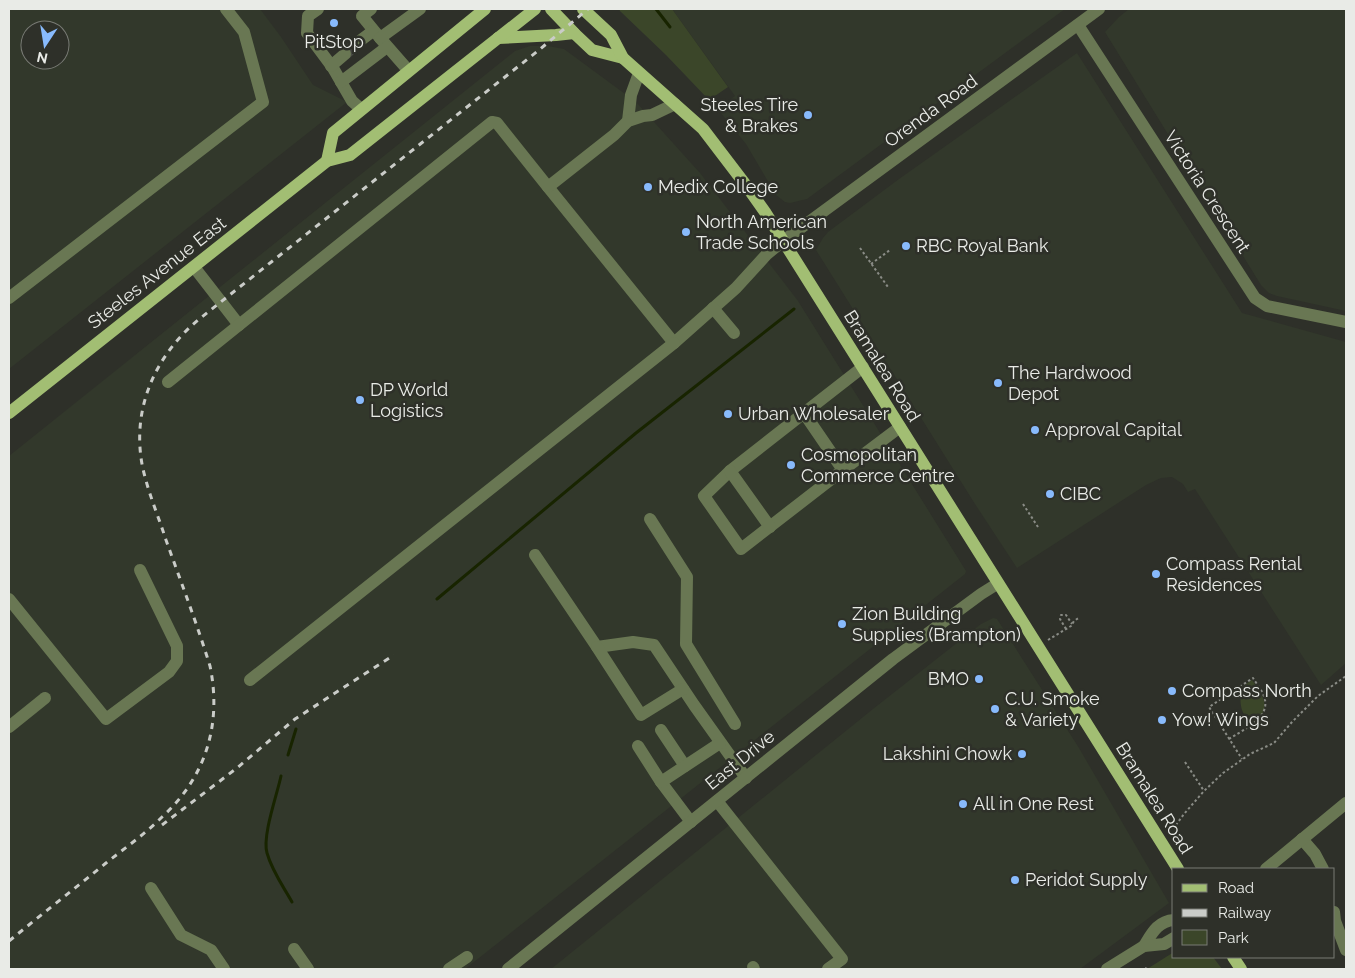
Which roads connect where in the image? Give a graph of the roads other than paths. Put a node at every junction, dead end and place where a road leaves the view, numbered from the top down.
1 (226, 9) edge
2 (318, 9) edge
3 (371, 9) edge
4 (420, 9) edge
5 (485, 9) edge
6 (535, 9) edge
7 (551, 9) edge
8 (583, 9) edge
9 (600, 9) edge
10 (1099, 9) edge
11 (598, 23) junction
12 (1078, 25) junction
13 (574, 34) junction
14 (498, 38) junction
15 (380, 39) junction
16 (362, 40) tunnel mouth
17 (345, 54) tunnel mouth
18 (623, 58) junction
19 (331, 66) junction
20 (408, 70) junction
21 (639, 73) junction
22 (341, 82) junction
23 (675, 104) junction
24 (361, 109) junction
25 (628, 121) junction
26 (328, 161) junction
27 (548, 187) junction
28 (783, 241) junction
29 (194, 267) junction
30 (9, 298) edge
31 (713, 308) junction
32 (1346, 322) edge
33 (239, 325) junction
34 (734, 333) dead end
35 (674, 343) junction
36 (862, 367) junction
37 (168, 382) dead end
38 (804, 412) junction
39 (9, 413) edge
40 (900, 427) junction
41 (843, 470) junction
42 (730, 471) junction
43 (650, 519) dead end
44 (770, 527) junction
45 (535, 555) dead end
46 (140, 570) dead end
47 (997, 584) junction
48 (9, 599) edge
49 (597, 647) junction
50 (250, 680) dead end
51 (683, 689) junction
52 (45, 698) dead end
53 (735, 724) dead end
54 (9, 726) edge
55 (661, 730) dead end
56 (720, 743) junction
57 (638, 746) dead end
58 (685, 766) junction
59 (746, 778) junction
60 (661, 782) junction
61 (718, 801) junction
62 (1346, 803) edge
63 (690, 822) junction
64 (1302, 839) junction
65 (1177, 868) edge
66 (1267, 868) edge
67 (1322, 868) edge
68 (151, 888) dead end
69 (1172, 920) edge
70 (1335, 921) edge
71 (1172, 939) edge
72 (1144, 946) junction
73 (294, 949) dead end
74 (1346, 950) edge
75 (467, 957) dead end
76 (1234, 958) edge
77 (224, 969) edge
78 (308, 969) edge
79 (449, 969) edge
80 (508, 969) edge
81 (828, 969) edge
82 (1107, 969) edge
83 (1241, 969) edge

1 - 30 street
2 - 19 street
3 - 15 street
4 - 15 street
5 - 20 main road
6 - 14 main road, Steeles Avenue East
7 - 13 main road, Bramalea Road
8 - 11 main road, Bramalea Road
9 - 11 main road
10 - 12 street, Orenda Road
11 - 18 main road, Bramalea Road
12 - 28 street, Orenda Road
12 - 32 street, Victoria Crescent
13 - 14 main road
13 - 18 main road, Bramalea Road
14 - 26 main road, Steeles Avenue East
15 - 16 street
15 - 20 street
15 - 22 street
17 - 19 street
18 - 21 main road, Bramalea Road
19 - 22 street
20 - 24 main road
21 - 23 main road, Bramalea Road
21 - 25 street
22 - 24 street
23 - 25 street
23 - 28 main road, Bramalea Road
24 - 26 main road
25 - 27 street
26 - 29 main road, Steeles Avenue East
27 - 33 street
27 - 35 street
28 - 31 street, Orenda Road
28 - 36 main road, Bramalea Road
29 - 33 street
29 - 39 main road, Steeles Avenue East
31 - 34 street
31 - 35 street, Orenda Road
33 - 37 street
35 - 50 street, Orenda Road
36 - 38 street
36 - 40 main road, Bramalea Road
38 - 41 street
38 - 42 street
40 - 41 street
40 - 47 main road, Bramalea Road
41 - 44 street
42 - 44 street
42 - 44 street
43 - 53 street
45 - 49 street
46 - 48 street
47 - 59 street, East Drive
47 - 65 main road, Bramalea Road
49 - 51 street
49 - 51 street
51 - 56 street
52 - 54 street
55 - 58 street
56 - 58 street
56 - 59 street
57 - 60 street
58 - 60 street
59 - 61 street, East Drive
60 - 63 street
61 - 63 street, East Drive
61 - 81 street
62 - 64 street
63 - 80 street, East Drive
64 - 66 street
64 - 67 street
68 - 77 street
69 - 72 street
70 - 74 street
71 - 72 street
72 - 82 street
73 - 78 street
75 - 79 street
76 - 83 main road

